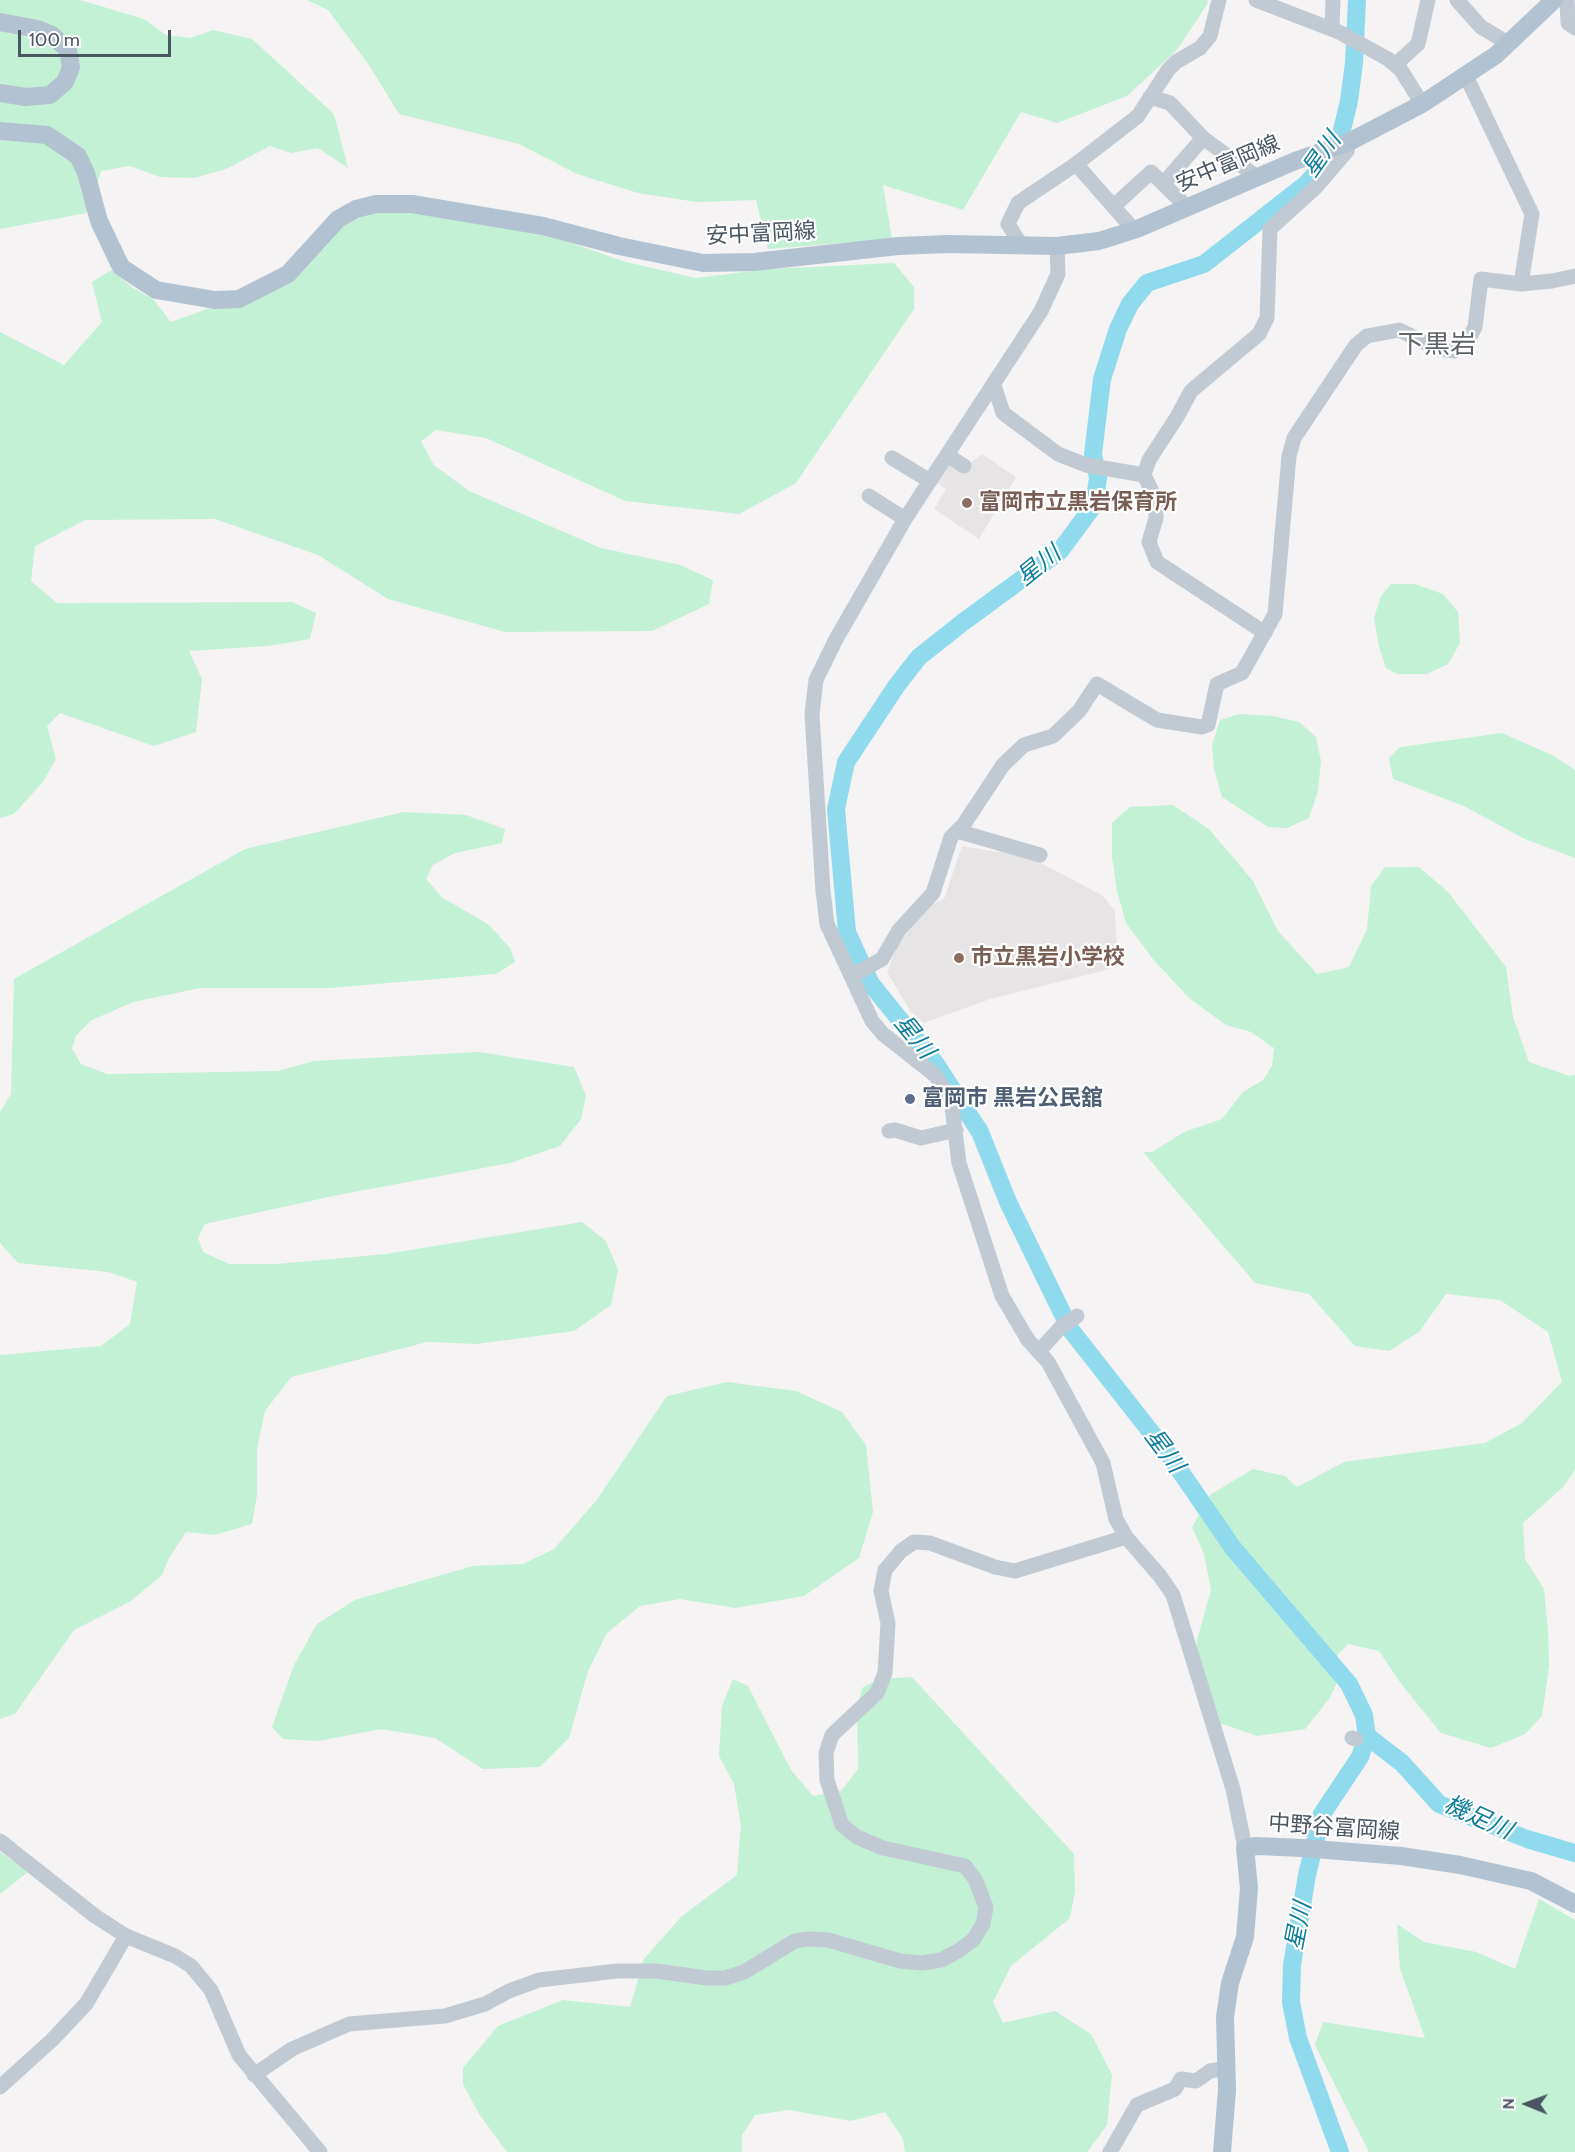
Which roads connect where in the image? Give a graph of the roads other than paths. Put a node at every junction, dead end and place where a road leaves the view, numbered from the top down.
1 (1219, 0) edge
2 (1256, 0) edge
3 (1333, 0) edge
4 (1428, 0) edge
5 (1457, 0) edge
6 (1554, 0) edge
7 (1567, 0) edge
8 (0, 22) edge
9 (1575, 28) edge
10 (1335, 30) junction
11 (1508, 43) junction
12 (1395, 65) junction
13 (1466, 76) junction
14 (0, 93) edge
15 (1150, 98) junction
16 (1422, 105) junction
17 (0, 131) edge
18 (1203, 138) junction
19 (1347, 143) junction
20 (1076, 164) junction
21 (1257, 177) junction
22 (1163, 184) junction
23 (1114, 206) junction
24 (1187, 207) junction
25 (1134, 230) junction
26 (1022, 245) junction
27 (1057, 246) junction
28 (1575, 276) edge
29 (1521, 284) junction
30 (994, 385) junction
31 (948, 455) junction
32 (892, 458) dead end
33 (964, 466) dead end
34 (1144, 476) junction
35 (930, 481) junction
36 (869, 496) dead end
37 (905, 519) junction
38 (1265, 633) junction
39 (957, 831) junction
40 (1040, 855) dead end
41 (853, 975) junction
42 (956, 1130) junction
43 (889, 1131) dead end
44 (1077, 1316) dead end
45 (1039, 1351) junction
46 (1126, 1538) junction
47 (0, 1841) edge
48 (1245, 1848) junction
49 (1575, 1904) edge
50 (126, 1936) junction
51 (1227, 2068) junction
52 (254, 2076) junction
53 (0, 2086) edge
54 (320, 2152) edge
55 (1110, 2152) edge
56 (1222, 2152) edge

1 - 15 street
2 - 10 street
3 - 10 street
4 - 12 street
5 - 11 street
6 - 11 main road, 安中富岡線
7 - 9 street
8 - 14 main road
10 - 12 street
11 - 13 main road, 安中富岡線
12 - 16 street
13 - 16 main road, 安中富岡線
13 - 29 street
15 - 18 street
15 - 20 street
16 - 19 main road, 安中富岡線
17 - 26 main road, 安中富岡線
18 - 21 street
18 - 22 street
19 - 21 main road, 安中富岡線
19 - 34 street
20 - 23 street
20 - 26 street
21 - 24 main road, 安中富岡線
22 - 23 street
22 - 24 street
23 - 25 street
24 - 25 main road, 安中富岡線
25 - 27 main road, 安中富岡線
26 - 27 main road, 安中富岡線
27 - 30 street
28 - 29 street
29 - 38 street
30 - 31 street
30 - 34 street
31 - 33 street
31 - 35 street
32 - 35 street
34 - 38 street
35 - 37 street
36 - 37 street
37 - 41 street
38 - 39 street
39 - 40 street
39 - 41 street
41 - 42 street
42 - 43 street
42 - 45 street
44 - 45 street
45 - 46 street
46 - 48 street
46 - 52 street
47 - 50 street
48 - 49 main road, 中野谷富岡線
48 - 51 main road, 中野谷富岡線
50 - 52 street
50 - 53 street
51 - 55 street
51 - 56 main road, 中野谷富岡線
52 - 54 street

